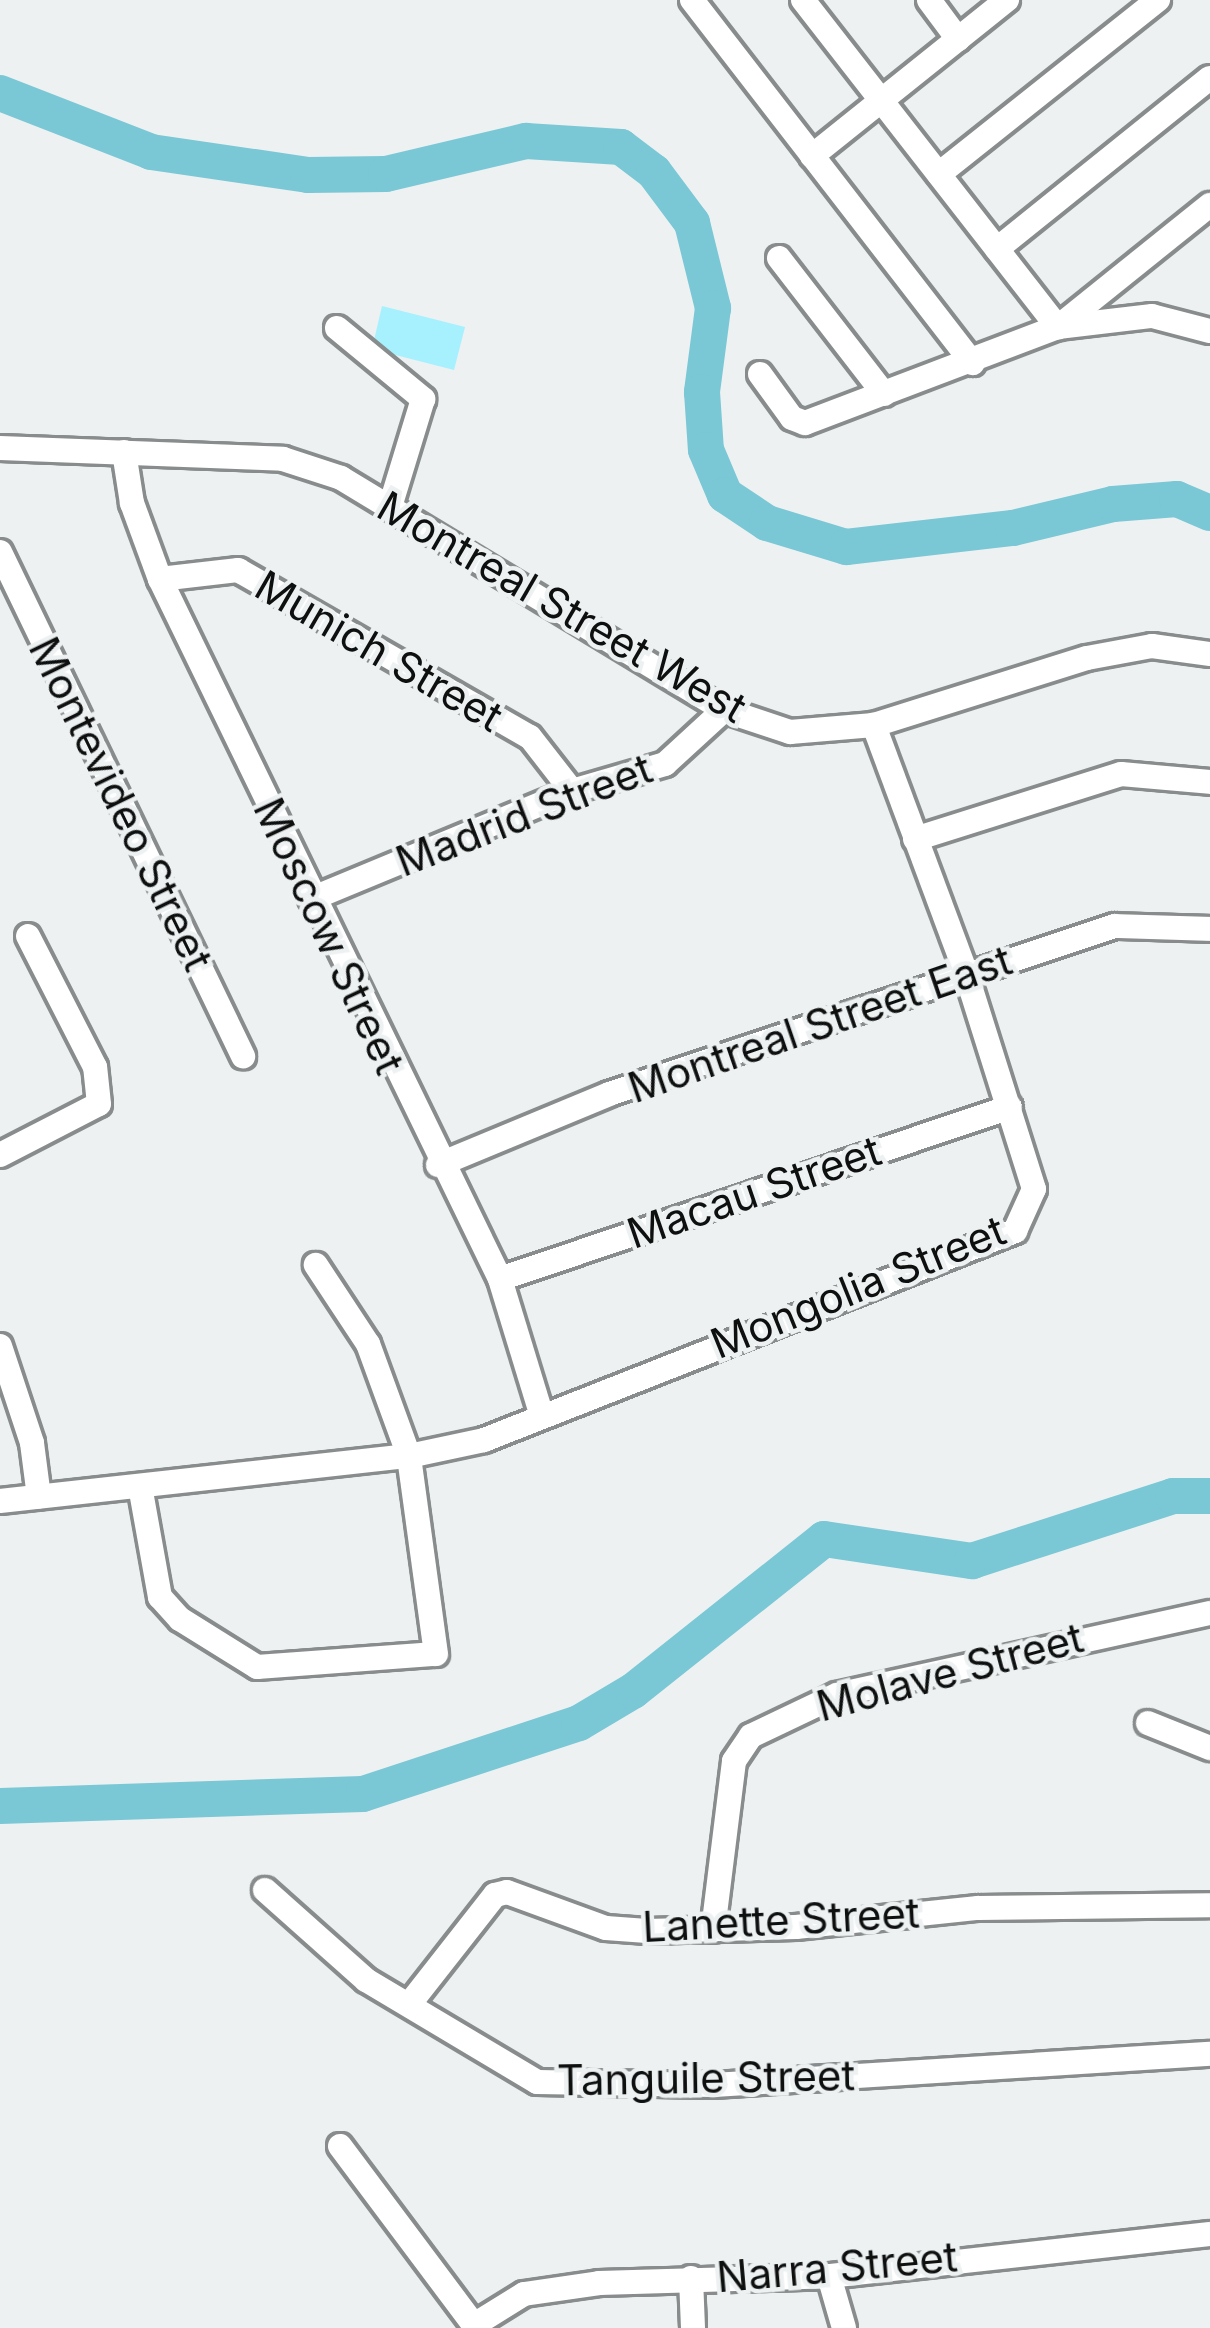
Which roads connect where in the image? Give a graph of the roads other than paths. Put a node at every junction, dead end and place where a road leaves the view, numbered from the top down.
1 (692, 0) edge
2 (803, 0) edge
3 (929, 0) edge
4 (1007, 0) edge
5 (1158, 0) edge
6 (958, 39) junction
7 (1210, 78) edge
8 (881, 100) junction
9 (812, 156) junction
10 (939, 174) junction
11 (1210, 205) edge
12 (997, 249) junction
13 (779, 258) dead end
14 (1205, 324) edge
15 (1058, 327) junction
16 (337, 328) dead end
17 (973, 363) junction
18 (760, 374) dead end
19 (884, 394) junction
20 (0, 448) edge
21 (124, 452) junction
22 (390, 508) junction
23 (0, 552) edge
24 (160, 578) junction
25 (1210, 654) edge
26 (724, 710) junction
27 (874, 725) junction
28 (1210, 782) edge
29 (572, 791) junction
30 (915, 838) junction
31 (311, 899) junction
32 (1210, 929) edge
33 (28, 936) dead end
34 (966, 974) junction
35 (243, 1056) dead end
36 (1010, 1107) junction
37 (0, 1155) edge
38 (438, 1165) junction
39 (316, 1265) dead end
40 (500, 1280) junction
41 (0, 1346) edge
42 (542, 1416) junction
43 (409, 1456) junction
44 (140, 1486) junction
45 (39, 1496) junction
46 (0, 1501) edge
47 (1210, 1612) edge
48 (1148, 1723) dead end
49 (1210, 1748) edge
50 (265, 1890) dead end
51 (1210, 1905) edge
52 (713, 1930) junction
53 (411, 2002) junction
54 (1210, 2054) edge
55 (340, 2146) dead end
56 (1210, 2234) edge
57 (829, 2276) junction
58 (692, 2278) junction
59 (475, 2326) edge
60 (693, 2328) edge
61 (844, 2328) edge

1 - 9 street
2 - 8 street
3 - 6 street
4 - 6 street
5 - 10 street
6 - 8 street
7 - 12 street
8 - 9 street
8 - 10 street
9 - 17 street
10 - 12 street
11 - 15 street
12 - 15 street
13 - 19 street
14 - 15 street
15 - 17 street
16 - 22 street
17 - 19 street
18 - 19 street
20 - 21 street, Montreal Street West
21 - 22 street, Montreal Street West
21 - 24 street, Moscow Street
22 - 26 street, Montreal Street West
23 - 35 street, Montevideo Street
24 - 29 street, Munich Street
24 - 31 street, Moscow Street
25 - 27 street, Montreal Street West
26 - 27 street, Montreal Street West
26 - 29 street, Madrid Street
27 - 30 street, Mongolia Street
28 - 30 street
29 - 31 street, Madrid Street
30 - 34 street, Mongolia Street
31 - 38 street, Moscow Street
32 - 34 street, Montreal Street East
33 - 37 street
34 - 36 street, Mongolia Street
34 - 38 street, Montreal Street East
36 - 40 street, Macau Street
36 - 42 street, Mongolia Street
38 - 40 street, Moscow Street
39 - 43 street
40 - 42 street, Moscow Street
41 - 45 street
42 - 43 street, Mongolia Street
43 - 44 street, Mongolia Street
43 - 44 street
44 - 45 street, Mongolia Street
45 - 46 street, Mongolia Street
47 - 52 street, Molave Street
48 - 49 street
50 - 53 street, Tanguile Street
51 - 52 street, Lanette Street
52 - 53 street, Lanette Street
53 - 54 street, Tanguile Street
55 - 59 street
56 - 57 street, Narra Street
57 - 58 street, Narra Street
57 - 61 street
58 - 59 street, Narra Street
58 - 60 street

